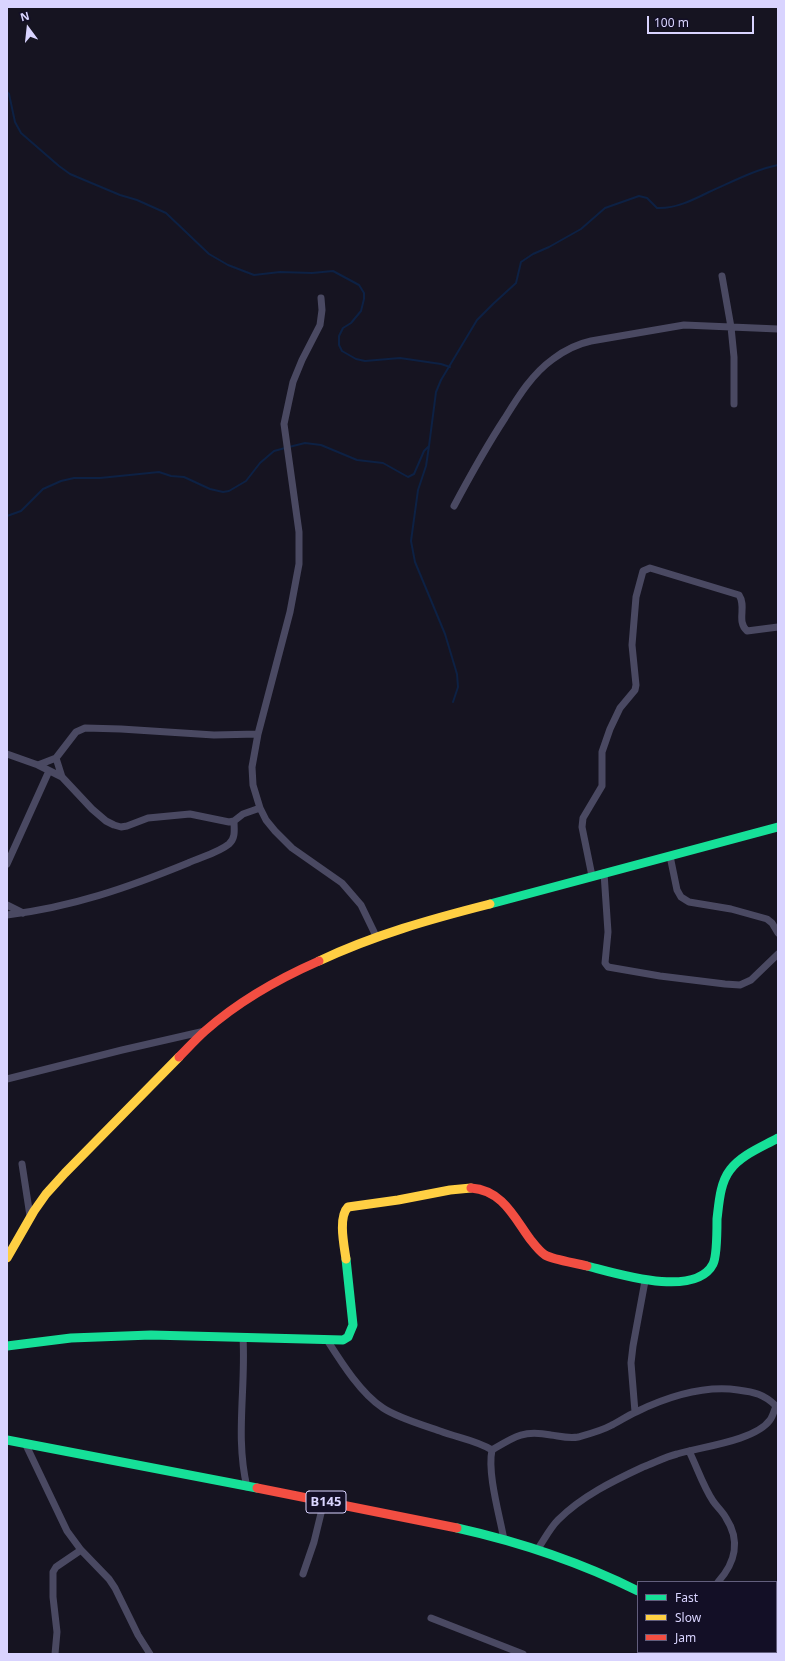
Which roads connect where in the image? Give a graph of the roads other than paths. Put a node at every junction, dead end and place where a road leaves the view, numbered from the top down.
1 (722, 276) dead end
2 (321, 298) dead end
3 (732, 327) junction
4 (778, 330) edge
5 (734, 404) dead end
6 (454, 506) dead end
7 (778, 627) edge
8 (258, 734) junction
9 (7, 754) edge
10 (56, 758) junction
11 (38, 765) junction
12 (49, 771) junction
13 (62, 777) junction
14 (260, 808) junction
15 (234, 821) junction
16 (778, 827) edge
17 (670, 856) junction
18 (7, 864) edge
19 (604, 873) junction
20 (592, 876) junction
21 (7, 905) edge
22 (24, 913) junction
23 (7, 915) edge
24 (778, 933) edge
25 (376, 936) junction
26 (778, 954) edge
27 (205, 1031) junction
28 (7, 1079) edge
29 (778, 1138) edge
30 (22, 1164) dead end
31 (30, 1216) junction
32 (7, 1258) edge
33 (645, 1281) junction
34 (243, 1338) junction
35 (327, 1340) junction
36 (7, 1346) edge
37 (777, 1406) edge
38 (635, 1412) junction
39 (7, 1440) edge
40 (25, 1443) junction
41 (492, 1450) junction
42 (689, 1451) junction
43 (247, 1487) junction
44 (324, 1501) junction
45 (504, 1540) junction
46 (81, 1550) junction
47 (537, 1550) junction
48 (304, 1574) dead end
49 (719, 1581) edge
50 (637, 1591) edge
51 (431, 1618) dead end
52 (55, 1654) edge
53 (150, 1654) edge
54 (523, 1654) edge

1 - 3 street
2 - 8 street
3 - 4 street
3 - 5 street
3 - 6 street
7 - 20 street
8 - 10 street
8 - 14 street
9 - 11 street
10 - 11 street
10 - 13 street
11 - 12 street
12 - 13 street
12 - 18 street
13 - 15 street
14 - 15 street
14 - 25 street
15 - 22 street
16 - 17 street
17 - 19 street
17 - 24 street
19 - 20 street
19 - 26 street
20 - 25 street
21 - 22 street
22 - 23 street
25 - 27 street
27 - 28 street
27 - 31 street
29 - 33 street
30 - 31 street
31 - 32 street
33 - 35 street
33 - 38 street
34 - 35 street
34 - 36 street
34 - 43 street
35 - 41 street
37 - 38 street
37 - 42 street
38 - 41 street
39 - 40 street, B145
40 - 43 street, B145
40 - 46 street
41 - 45 street
42 - 47 street
42 - 49 street
43 - 44 street, B145
44 - 45 street, B145
44 - 48 street
45 - 47 street, B145
46 - 52 street
46 - 53 street
47 - 50 street, B145
51 - 54 street

